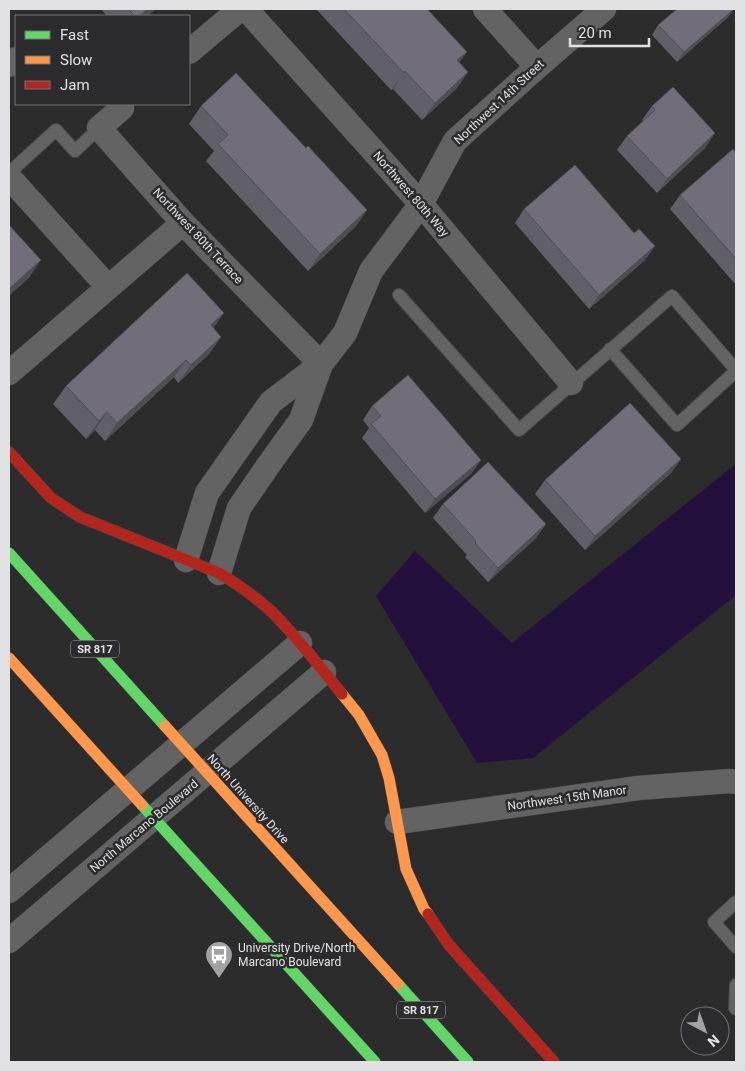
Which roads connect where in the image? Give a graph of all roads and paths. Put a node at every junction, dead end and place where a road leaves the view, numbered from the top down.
1 (240, 9) edge
2 (246, 9) edge
3 (485, 9) edge
4 (604, 9) edge
5 (190, 51) edge
6 (537, 67) junction
7 (123, 105) edge
8 (99, 128) junction
9 (9, 175) edge
10 (421, 204) junction
11 (182, 223) junction
12 (108, 287) junction
13 (399, 295) dead end
14 (610, 350) junction
15 (321, 364) junction
16 (736, 371) edge
17 (9, 373) edge
18 (571, 383) junction
19 (9, 452) edge
20 (9, 553) edge
21 (186, 560) junction
22 (219, 573) junction
23 (300, 643) junction
24 (9, 658) edge
25 (324, 672) junction
26 (181, 745) junction
27 (206, 773) junction
28 (736, 782) edge
29 (127, 790) junction
30 (153, 818) junction
31 (398, 822) junction
32 (10, 888) edge
33 (736, 902) edge
34 (9, 941) edge
35 (736, 947) edge
36 (736, 985) edge
37 (736, 1009) edge
38 (375, 1062) edge
39 (468, 1062) edge
40 (554, 1062) edge

1 - 5 street
2 - 10 street, Northwest 80th Way
3 - 6 street
4 - 6 street, Northwest 14th Street
6 - 10 street, Northwest 14th Street
7 - 8 street
8 - 9 lane
8 - 11 street, Northwest 80th Terrace
9 - 12 street
10 - 15 street, Northwest 14th Street
10 - 18 street, Northwest 80th Way
11 - 12 street
11 - 15 street, Northwest 80th Terrace
12 - 17 street
13 - 18 lane
14 - 16 lane
14 - 16 lane
14 - 18 lane
15 - 21 street, Northwest 14th Street
15 - 22 street, Northwest 14th Street
19 - 21 main road
20 - 26 main road, North University Drive / SR 817
21 - 22 main road
22 - 23 main road
23 - 25 main road
23 - 26 street
24 - 29 main road
25 - 27 street, North Marcano Boulevard
25 - 31 main road
26 - 27 main road, North University Drive / SR 817
26 - 29 street
27 - 30 street, North Marcano Boulevard
27 - 39 main road, North University Drive / SR 817
28 - 31 street, Northwest 15th Manor
29 - 30 main road
29 - 32 street
30 - 34 street, North Marcano Boulevard
30 - 38 main road
31 - 40 main road
33 - 35 lane
36 - 37 lane

